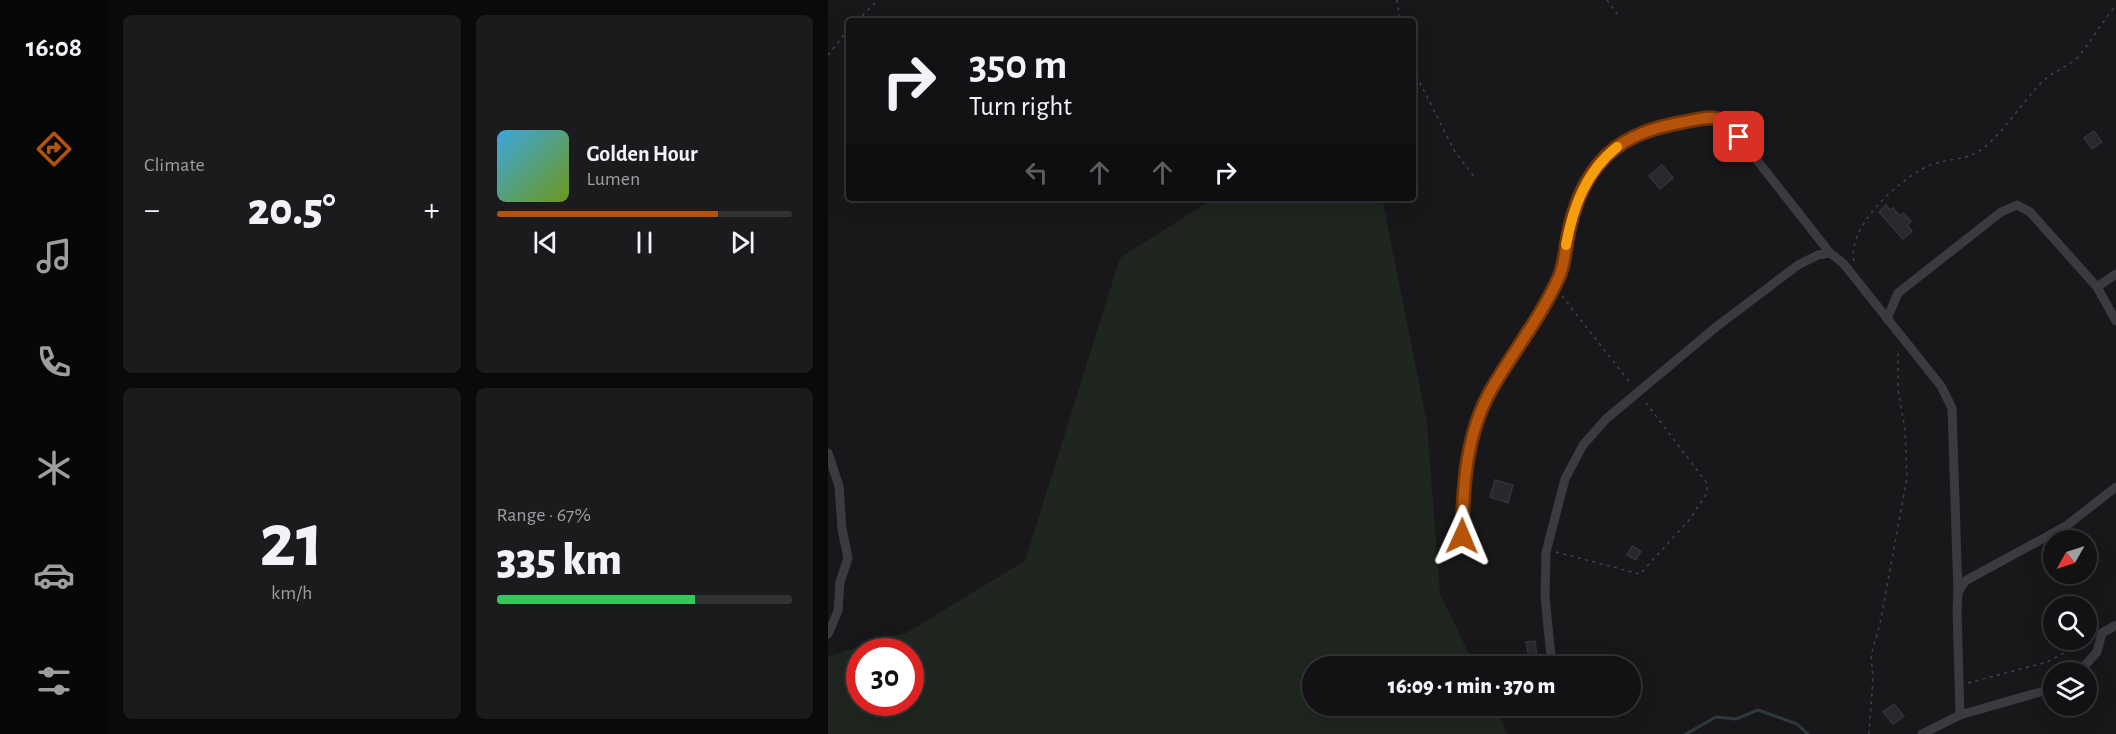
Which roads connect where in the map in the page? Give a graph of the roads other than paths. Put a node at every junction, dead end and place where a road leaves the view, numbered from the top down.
1 (1830, 254) junction
2 (2116, 274) edge
3 (2097, 287) junction
4 (1887, 319) junction
5 (2116, 321) edge
6 (828, 453) edge
7 (2116, 487) edge
8 (1462, 536) dead end
9 (1958, 593) junction
10 (2116, 625) edge
11 (828, 634) edge
12 (1551, 656) edge
13 (2088, 662) edge
14 (2043, 691) edge
15 (1960, 715) junction
16 (1922, 734) edge

1 - 4 street
1 - 8 street
1 - 12 street
2 - 3 street
3 - 4 street
3 - 5 street
4 - 9 street
6 - 11 street
7 - 9 street
9 - 15 street
10 - 13 street
14 - 15 street
15 - 16 street

